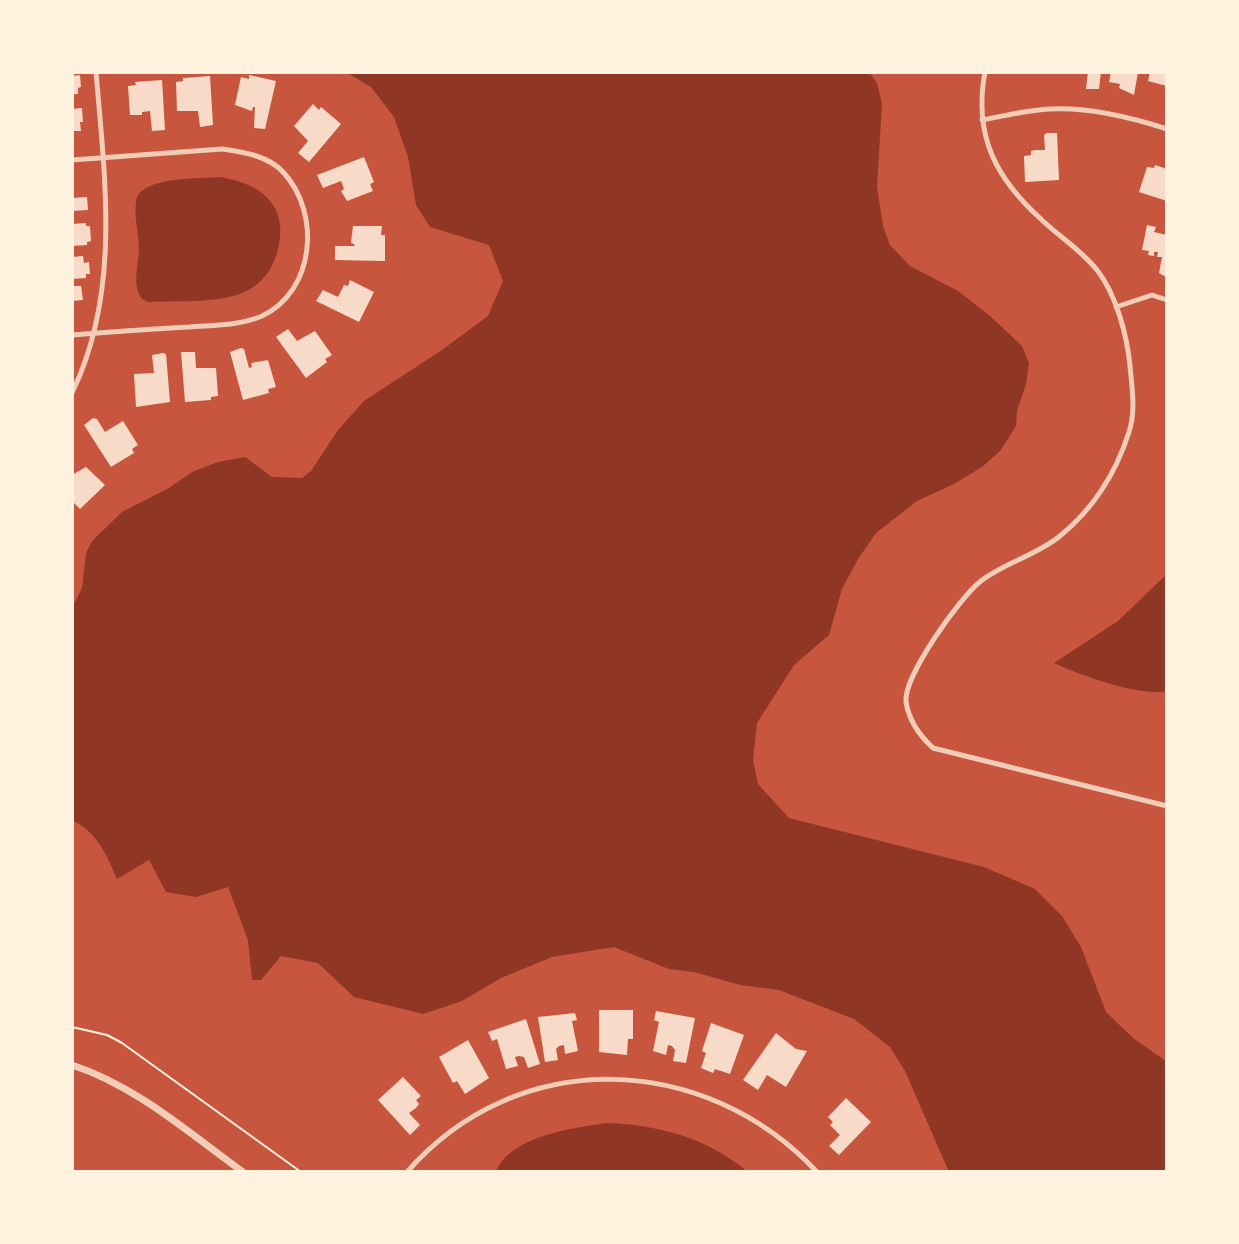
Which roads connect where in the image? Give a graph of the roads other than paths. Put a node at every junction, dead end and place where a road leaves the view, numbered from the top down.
1 (96, 72) edge
2 (985, 72) edge
3 (982, 120) junction
4 (1167, 129) edge
5 (103, 158) junction
6 (72, 160) edge
7 (1167, 300) edge
8 (1116, 307) junction
9 (94, 334) junction
10 (72, 335) edge
11 (72, 393) edge
12 (1167, 806) edge
13 (72, 1065) edge
14 (243, 1172) edge
15 (407, 1172) edge
16 (817, 1172) edge

1 - 5 street
2 - 3 street
3 - 4 street
3 - 8 street
5 - 6 street
5 - 9 street
5 - 9 street
7 - 8 street
8 - 12 street
9 - 10 street
9 - 11 street
13 - 14 street
15 - 16 street

